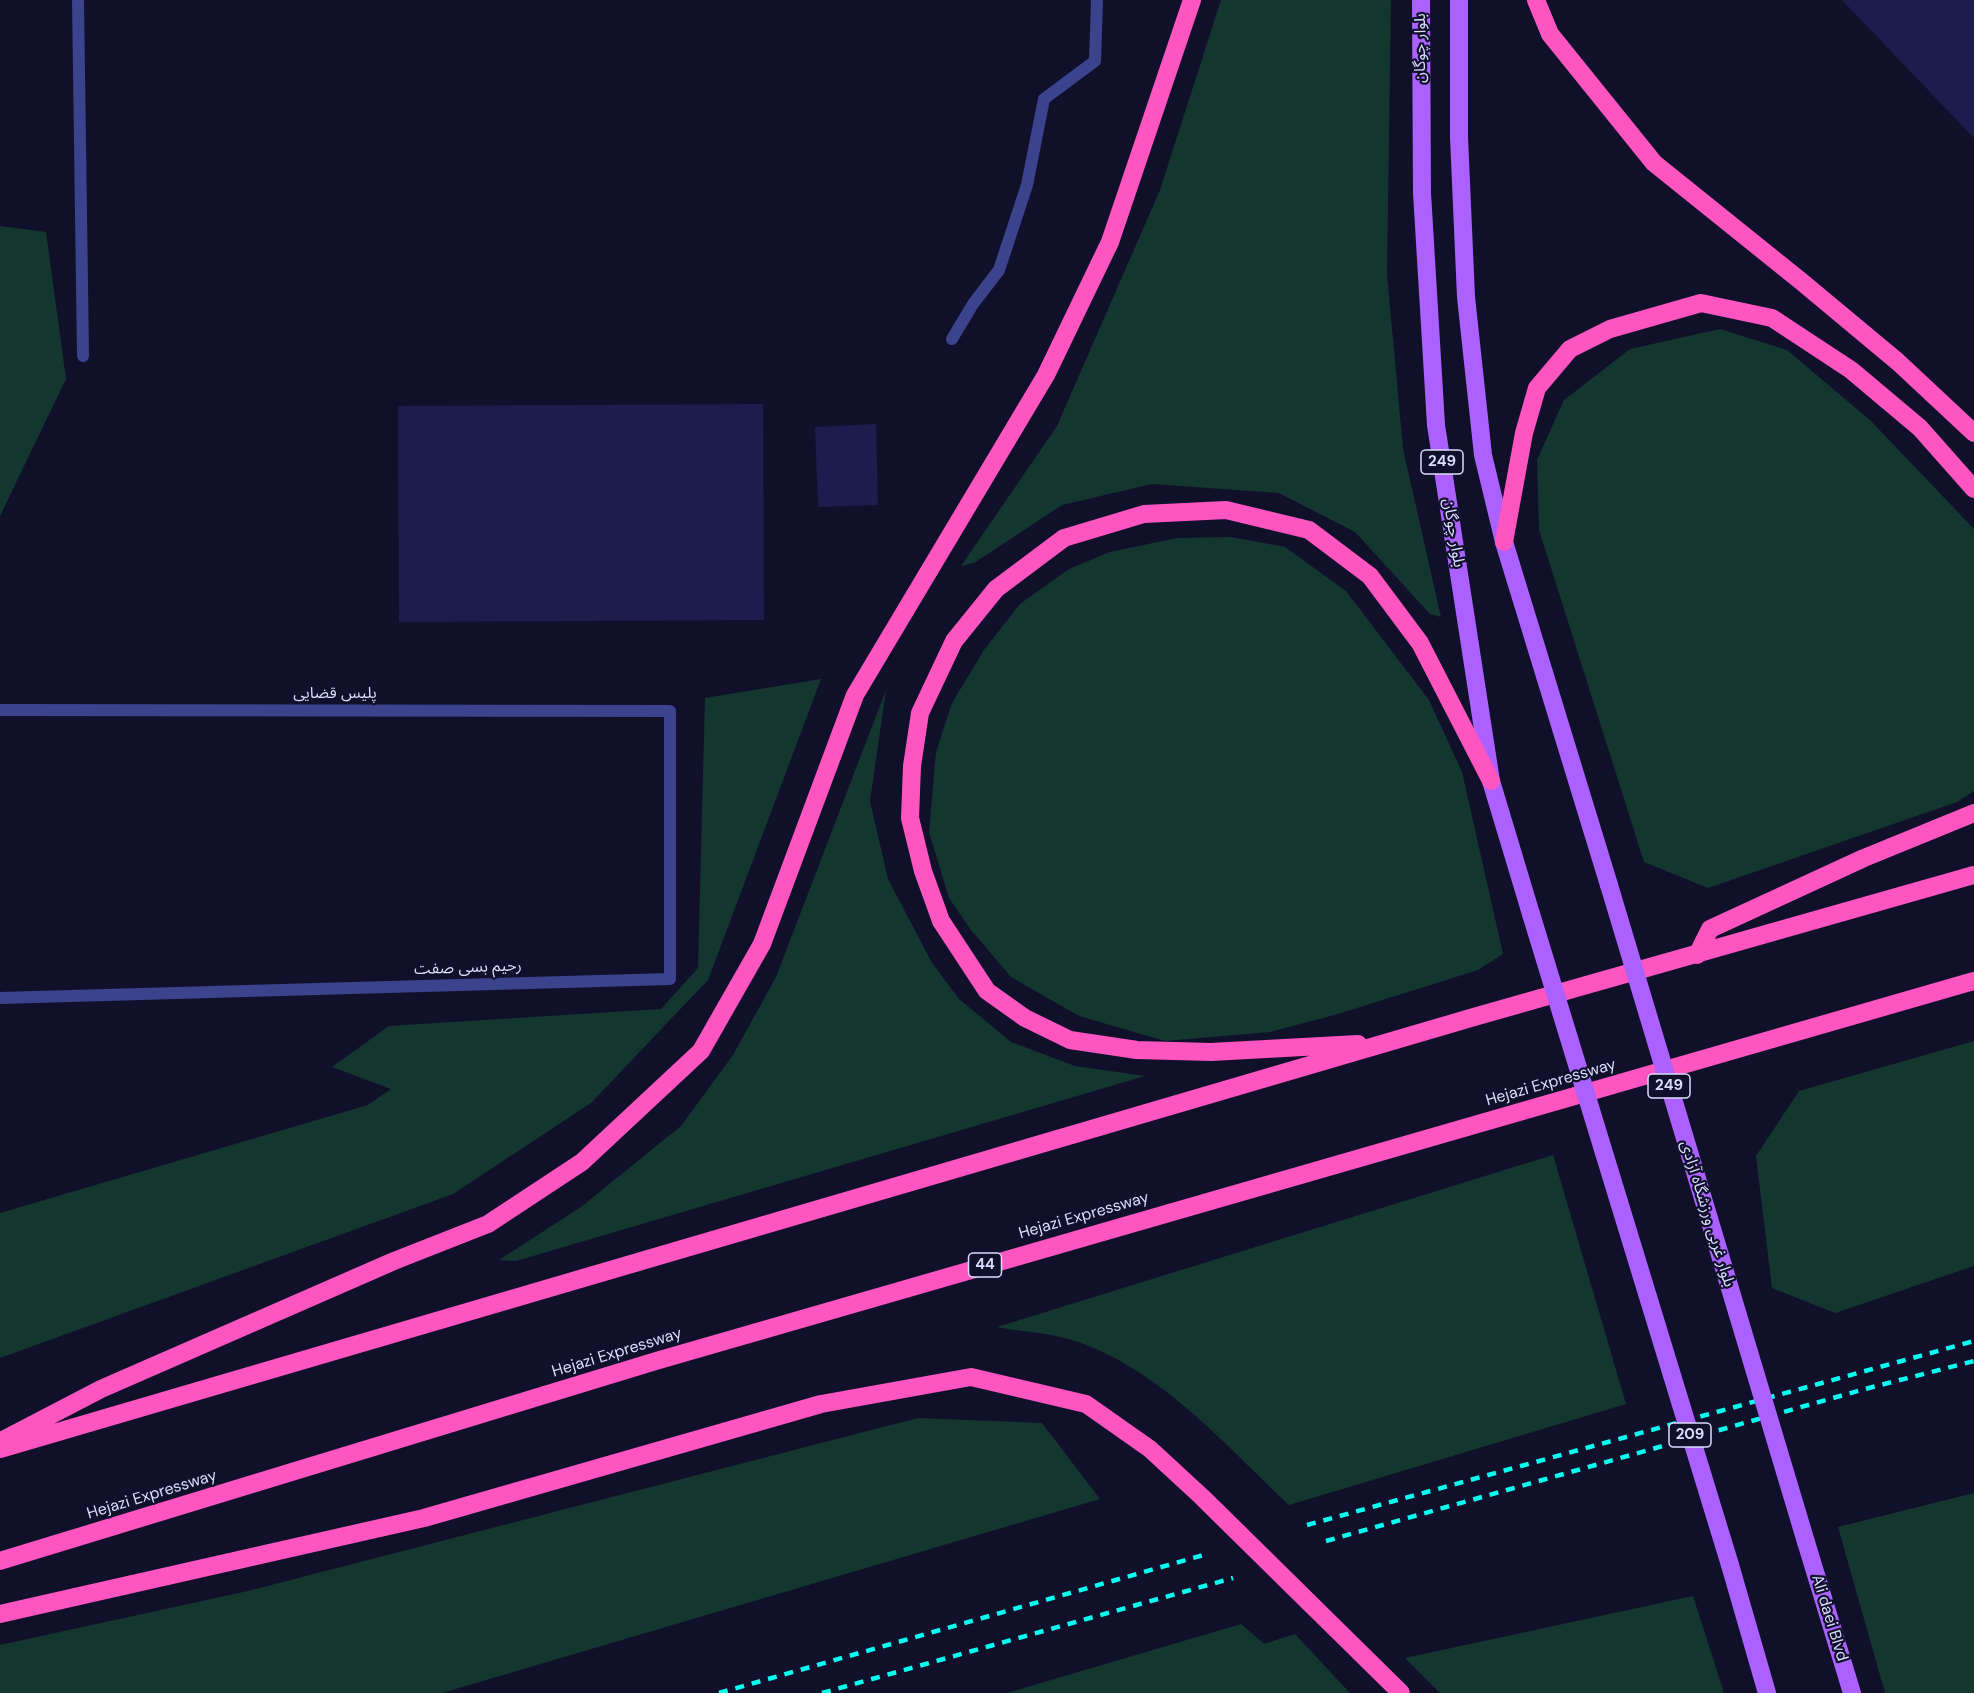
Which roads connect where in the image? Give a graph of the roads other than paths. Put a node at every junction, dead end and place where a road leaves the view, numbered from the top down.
1 (78, 0) edge
2 (1097, 0) edge
3 (1192, 0) edge
4 (1421, 0) edge
5 (1459, 0) edge
6 (1536, 0) edge
7 (952, 339) dead end
8 (83, 356) dead end
9 (1974, 433) edge
10 (1974, 489) edge
11 (1504, 542) junction
12 (0, 710) edge
13 (670, 711) joint
14 (1491, 781) junction
15 (1974, 813) edge
16 (1974, 875) edge
17 (1697, 955) junction
18 (1974, 981) edge
19 (0, 998) edge
20 (1393, 1042) junction
21 (1651, 1305) joint
22 (0, 1441) edge
23 (0, 1449) edge
24 (1806, 1542) joint
25 (0, 1562) edge
26 (0, 1614) edge
27 (1401, 1693) edge
28 (1767, 1693) edge
29 (1852, 1693) edge

1 - 8 street
2 - 7 street
3 - 22 highway
4 - 14 main road, بلوار چوگان / 249
5 - 11 main road, 249
6 - 9 highway
10 - 11 highway
11 - 24 main road, بلوار غربی ورزشگاه آزادی / 249, bridge
12 - 13 street, پلیس قضایی
13 - 19 street, رحیم بسی صفت
14 - 20 highway
14 - 21 main road, بلوار چوگان / 249, bridge
15 - 17 highway
16 - 17 highway
17 - 20 highway
18 - 25 highway, Hejazi Expressway / 44
20 - 23 highway
21 - 28 main road, 209, bridge
24 - 29 main road, Ali daei Blvd
26 - 27 highway

